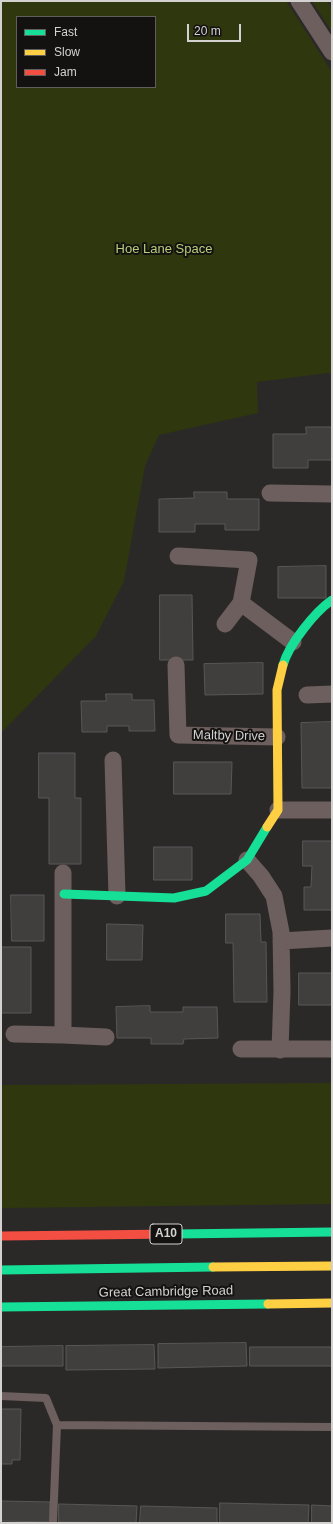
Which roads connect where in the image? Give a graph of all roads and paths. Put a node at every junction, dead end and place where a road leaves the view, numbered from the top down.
1 (299, 1) edge
2 (332, 52) edge
3 (270, 493) dead end
4 (332, 494) edge
5 (178, 556) dead end
6 (241, 603) junction
7 (330, 607) edge
8 (225, 624) dead end
9 (293, 642) junction
10 (176, 665) dead end
11 (332, 694) edge
12 (307, 695) dead end
13 (277, 737) junction
14 (113, 760) dead end
15 (278, 810) junction
16 (332, 810) edge
17 (247, 860) junction
18 (63, 873) dead end
19 (64, 894) junction
20 (117, 896) junction
21 (332, 938) edge
22 (281, 941) junction
23 (14, 1034) dead end
24 (63, 1035) junction
25 (106, 1037) dead end
26 (241, 1049) dead end
27 (332, 1049) edge
28 (280, 1050) junction
29 (332, 1232) edge
30 (1, 1236) edge
31 (332, 1266) edge
32 (1, 1270) edge
33 (332, 1303) edge
34 (1, 1307) edge
35 (1, 1396) edge
36 (57, 1425) junction
37 (332, 1427) edge
38 (53, 1523) edge

1 - 2 street
3 - 4 street
5 - 6 street
6 - 8 street
6 - 9 street
7 - 9 main road, Maltby Drive
9 - 13 main road, Maltby Drive
10 - 13 street, Maltby Drive
11 - 12 street
13 - 15 main road, Maltby Drive
14 - 20 street
15 - 16 street
15 - 17 main road
17 - 20 main road
17 - 22 street
18 - 19 street
19 - 20 main road
19 - 24 street
21 - 22 street
22 - 28 street
23 - 24 street
24 - 25 street
26 - 28 street
27 - 28 street
29 - 30 main road, A10
31 - 32 main road, Great Cambridge Road
33 - 34 main road, Great Cambridge Road
35 - 36 lane
36 - 37 lane
36 - 38 lane

